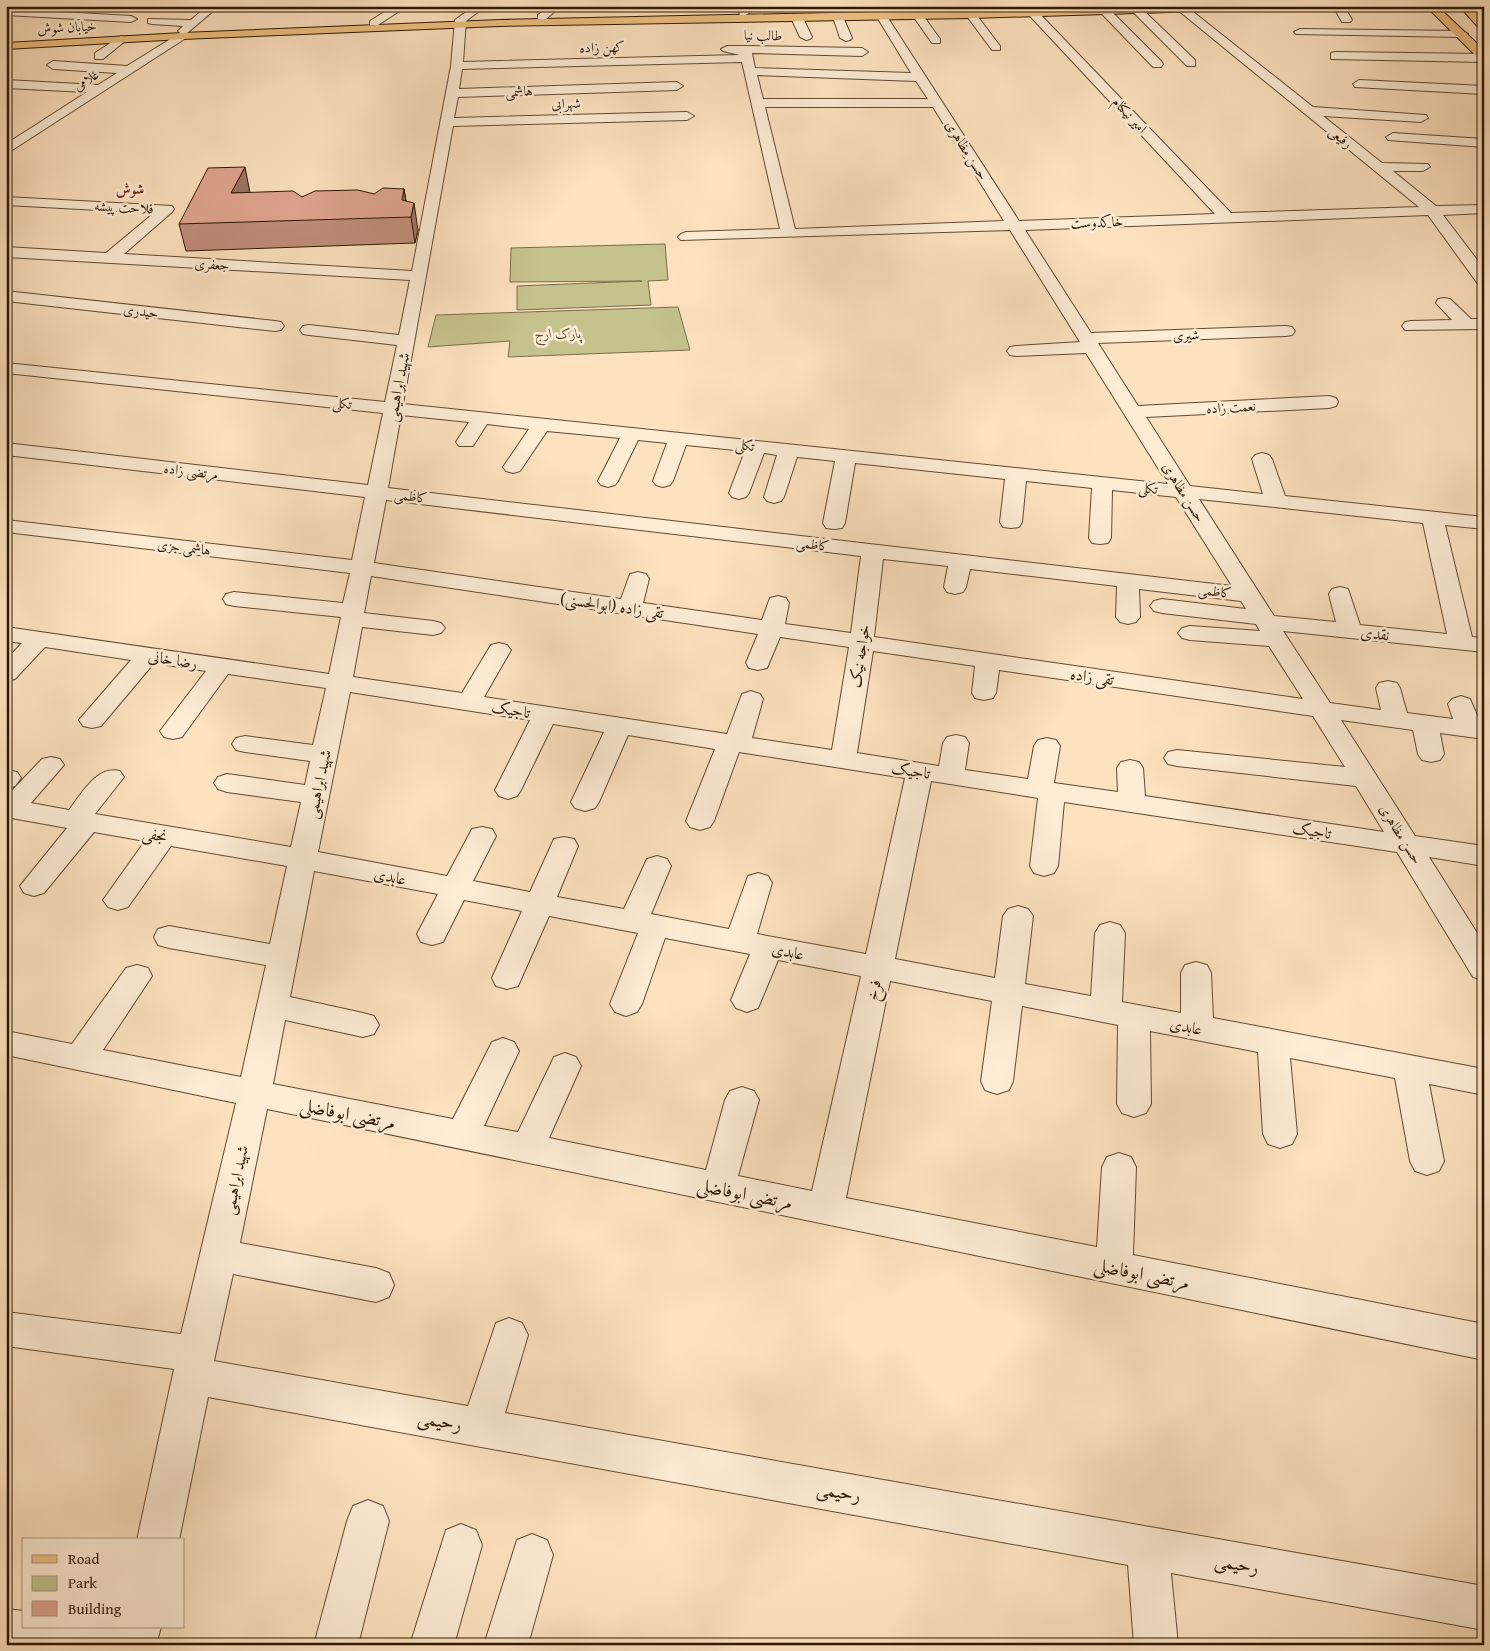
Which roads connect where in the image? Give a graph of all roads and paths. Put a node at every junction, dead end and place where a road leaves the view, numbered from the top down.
1 (100, 6) edge
2 (214, 6) edge
3 (402, 6) edge
4 (481, 6) edge
5 (556, 6) edge
6 (1269, 6) edge
7 (1338, 6) edge
8 (1431, 6) edge
9 (1464, 6) edge
10 (825, 9) edge
11 (1183, 9) junction
12 (34, 10) edge
13 (743, 10) edge
14 (1030, 10) edge
15 (1137, 10) junction
16 (877, 11) edge
17 (1105, 11) junction
18 (6, 12) edge
19 (186, 14) dead end
20 (130, 15) dead end
21 (971, 15) junction
22 (78, 16) junction
23 (918, 16) junction
24 (542, 17) junction
25 (838, 17) junction
26 (797, 18) junction
27 (152, 20) dead end
28 (1346, 20) dead end
29 (172, 22) junction
30 (460, 22) junction
31 (194, 23) junction
32 (374, 23) junction
33 (1484, 27) edge
34 (1300, 32) dead end
35 (183, 33) junction
36 (1462, 34) junction
37 (806, 37) dead end
38 (846, 38) dead end
39 (120, 39) junction
40 (6, 40) edge
41 (936, 41) dead end
42 (6, 46) edge
43 (682, 47) dead end
44 (996, 48) dead end
45 (862, 52) dead end
46 (99, 56) dead end
47 (1484, 57) edge
48 (747, 59) junction
49 (1338, 59) dead end
50 (1191, 63) dead end
51 (1157, 64) dead end
52 (53, 65) dead end
53 (457, 66) junction
54 (130, 70) junction
55 (920, 77) junction
56 (6, 84) edge
57 (1359, 84) dead end
58 (677, 86) dead end
59 (100, 89) junction
60 (1484, 90) edge
61 (451, 93) junction
62 (758, 103) junction
63 (937, 103) junction
64 (1309, 111) junction
65 (687, 116) dead end
66 (1421, 118) dead end
67 (446, 122) junction
68 (1325, 124) junction
69 (1363, 124) dead end
70 (1393, 137) dead end
71 (1484, 143) edge
72 (8, 147) edge
73 (1360, 152) junction
74 (1379, 152) dead end
75 (1378, 167) junction
76 (1423, 167) dead end
77 (1364, 196) dead end
78 (6, 202) edge
79 (1125, 208) dead end
80 (1484, 209) edge
81 (1432, 210) junction
82 (1387, 212) junction
83 (1227, 218) junction
84 (1138, 221) junction
85 (1014, 225) junction
86 (789, 234) junction
87 (686, 237) dead end
88 (6, 252) edge
89 (110, 258) junction
90 (419, 276) junction
91 (1484, 281) edge
92 (6, 296) edge
93 (1444, 303) dead end
94 (275, 326) dead end
95 (1411, 326) dead end
96 (1477, 327) edge
97 (309, 330) dead end
98 (1286, 331) dead end
99 (406, 341) junction
100 (1089, 343) junction
101 (1016, 351) dead end
102 (6, 368) edge
103 (1329, 402) dead end
104 (393, 409) junction
105 (1133, 412) junction
106 (482, 418) junction
107 (542, 423) junction
108 (632, 433) junction
109 (679, 438) junction
110 (466, 442) dead end
111 (757, 446) junction
112 (6, 449) edge
113 (789, 450) junction
114 (846, 456) junction
115 (1262, 459) dead end
116 (514, 467) dead end
117 (1016, 474) junction
118 (608, 481) dead end
119 (663, 481) dead end
120 (1102, 483) junction
121 (377, 492) junction
122 (1183, 492) junction
123 (739, 493) dead end
124 (774, 497) dead end
125 (1276, 501) junction
126 (1432, 518) junction
127 (1011, 522) dead end
128 (1484, 523) edge
129 (834, 524) dead end
130 (6, 526) edge
131 (1100, 538) dead end
132 (873, 551) junction
133 (960, 561) junction
134 (362, 568) junction
135 (638, 579) dead end
136 (1128, 581) junction
137 (955, 587) dead end
138 (1340, 594) dead end
139 (1249, 595) junction
140 (234, 598) dead end
141 (778, 603) dead end
142 (1162, 606) dead end
143 (630, 608) junction
144 (353, 615) junction
145 (1128, 617) dead end
146 (1269, 626) junction
147 (432, 628) dead end
148 (772, 629) junction
149 (1350, 631) junction
150 (1190, 633) dead end
151 (6, 634) edge
152 (39, 639) junction
153 (862, 642) junction
154 (1472, 643) edge
155 (499, 650) dead end
156 (148, 655) junction
157 (988, 661) junction
158 (758, 663) dead end
159 (222, 666) junction
160 (6, 674) edge
161 (339, 684) junction
162 (1388, 688) dead end
163 (984, 693) dead end
164 (751, 699) dead end
165 (469, 702) junction
166 (1461, 704) dead end
167 (1322, 710) junction
168 (545, 715) junction
169 (92, 720) dead end
170 (1396, 720) junction
171 (1425, 724) junction
172 (619, 726) junction
173 (1476, 730) edge
174 (173, 731) dead end
175 (734, 743) junction
176 (956, 743) dead end
177 (245, 744) dead end
178 (1047, 746) dead end
179 (1431, 754) dead end
180 (324, 755) junction
181 (1177, 758) dead end
182 (843, 760) junction
183 (51, 765) dead end
184 (1130, 768) dead end
185 (920, 771) junction
186 (951, 776) junction
187 (111, 777) dead end
188 (1366, 778) junction
189 (227, 783) dead end
190 (508, 790) dead end
191 (1046, 790) junction
192 (316, 796) junction
193 (585, 802) dead end
194 (1132, 803) junction
195 (9, 809) edge
196 (81, 821) junction
197 (700, 821) dead end
198 (164, 835) junction
199 (482, 836) dead end
200 (1407, 845) junction
201 (564, 846) dead end
202 (1484, 856) edge
203 (303, 859) junction
204 (657, 866) dead end
205 (1044, 866) dead end
206 (758, 883) dead end
207 (34, 886) dead end
208 (455, 888) junction
209 (118, 900) dead end
210 (538, 904) junction
211 (1018, 916) dead end
212 (644, 924) junction
213 (1110, 933) dead end
214 (432, 934) dead end
215 (169, 937) dead end
216 (754, 944) junction
217 (282, 957) junction
218 (878, 968) junction
219 (1484, 969) edge
220 (1196, 973) dead end
221 (137, 976) dead end
222 (507, 978) dead end
223 (1009, 992) junction
224 (747, 1000) dead end
225 (626, 1004) dead end
226 (272, 1005) junction
227 (1120, 1013) junction
228 (364, 1025) dead end
229 (1198, 1028) junction
230 (1273, 1042) junction
231 (6, 1043) edge
232 (503, 1051) dead end
233 (80, 1058) junction
234 (564, 1066) dead end
235 (1409, 1068) junction
236 (997, 1080) dead end
237 (1484, 1082) edge
238 (254, 1094) junction
239 (742, 1100) dead end
240 (1134, 1104) dead end
241 (1280, 1134) dead end
242 (462, 1136) junction
243 (527, 1149) junction
244 (1427, 1161) dead end
245 (1119, 1167) dead end
246 (718, 1187) junction
247 (826, 1209) junction
248 (219, 1255) junction
249 (1114, 1267) junction
250 (376, 1285) dead end
251 (6, 1329) edge
252 (509, 1335) dead end
253 (1484, 1342) edge
254 (194, 1365) junction
255 (481, 1428) junction
256 (368, 1521) dead end
257 (158, 1538) edge
258 (461, 1546) dead end
259 (1148, 1547) junction
260 (532, 1555) dead end
261 (1484, 1608) edge
262 (139, 1628) edge
263 (6, 1631) edge
264 (109, 1645) edge
265 (134, 1645) edge
266 (336, 1645) edge
267 (432, 1645) edge
268 (506, 1645) edge
269 (1156, 1645) edge

1 - 22 street
2 - 31 street, غلامی
3 - 32 street
4 - 30 street
5 - 24 street
6 - 11 main road, خیابان شوش
7 - 28 street
8 - 36 main road
9 - 33 main road
10 - 13 main road, خیابان شوش
10 - 16 main road, خیابان شوش
11 - 15 main road, خیابان شوش
11 - 64 street, رفیعی
12 - 18 street
12 - 22 street
13 - 24 main road, خیابان شوش
14 - 16 main road, خیابان شوش
14 - 17 main road, خیابان شوش
14 - 21 main road, خیابان شوش
14 - 83 street, امیر نیکنام
15 - 17 main road, خیابان شوش
15 - 50 street
16 - 23 main road, خیابان شوش
16 - 25 main road, خیابان شوش
16 - 55 street, حسن مظاهری
17 - 51 street
19 - 29 street
20 - 22 street
21 - 23 main road, خیابان شوش
21 - 44 street
23 - 41 street
24 - 30 main road, خیابان شوش
25 - 26 main road, خیابان شوش
25 - 38 street
26 - 30 main road, خیابان شوش
26 - 37 street
27 - 29 street
29 - 31 street
30 - 32 main road, خیابان شوش
30 - 35 main road, خیابان شوش
30 - 53 street, شهید ابراهیمی
31 - 35 street, غلامی
32 - 35 main road, خیابان شوش
34 - 36 street
35 - 39 main road, خیابان شوش
35 - 40 main road, خیابان شوش
35 - 54 street, غلامی
36 - 47 main road
39 - 42 main road, خیابان شوش
39 - 46 street
43 - 48 street, طالب نیا
45 - 48 street, طالب نیا
47 - 49 street
48 - 53 street, کهن زاده
48 - 55 street
48 - 62 street
52 - 54 street
53 - 61 street, شهید ابراهیمی
54 - 59 street, غلامی
55 - 63 street, حسن مظاهری
56 - 59 street
57 - 60 street
58 - 61 street, هاشمی
59 - 72 street, غلامی
61 - 67 street, شهید ابراهیمی
62 - 63 street
62 - 86 street
63 - 85 street, حسن مظاهری
64 - 66 street
64 - 68 street, رفیعی
65 - 67 street, شهرابی
67 - 90 street, شهید ابراهیمی
68 - 69 street
68 - 73 street, رفیعی
70 - 71 street
73 - 74 street
73 - 75 street, رفیعی
75 - 76 street
75 - 81 street, رفیعی
77 - 82 street
78 - 89 street, فلاحت پیشه
79 - 84 street
80 - 81 street, خاکدوست
81 - 82 street, خاکدوست
81 - 91 street, رفیعی
82 - 83 street, خاکدوست
83 - 84 street, خاکدوست
84 - 85 street, خاکدوست
85 - 86 street, خاکدوست
85 - 100 street, حسن مظاهری
86 - 87 street, خاکدوست
88 - 89 street, جعفری
89 - 90 street, جعفری
90 - 99 street, شهید ابراهیمی
92 - 94 street, حیدری
93 - 96 street
95 - 96 street
97 - 99 street
98 - 100 street, شیری
99 - 104 street, شهید ابراهیمی
100 - 101 street, شیری
100 - 105 street, حسن مظاهری
102 - 104 street, تکلی
103 - 105 street, نعمت زاده
104 - 106 street, تکلی
104 - 121 street, شهید ابراهیمی
105 - 122 street, حسن مظاهری
106 - 107 street, تکلی
106 - 110 street
107 - 108 street, تکلی
107 - 116 street
108 - 109 street, تکلی
108 - 118 street
109 - 111 street, تکلی
109 - 119 street
111 - 113 street, تکلی
111 - 123 street
112 - 121 street, مرتضی زاده
113 - 114 street, تکلی
113 - 124 street
114 - 117 street, تکلی
114 - 129 street
115 - 125 street
117 - 120 street, تکلی
117 - 127 street
120 - 122 street, تکلی
120 - 131 street
121 - 132 street, کاظمی
121 - 134 street, شهید ابراهیمی
122 - 125 street, تکلی
122 - 139 street, حسن مظاهری
125 - 126 street, تکلی
126 - 128 street, تکلی
126 - 154 street
130 - 134 street, هاشمی جزی
132 - 133 street, کاظمی
132 - 153 street, خواجه نیک
133 - 136 street, کاظمی
133 - 137 street
134 - 143 street, تقی زاده (ابوالحسنی)
134 - 144 street, شهید ابراهیمی
135 - 143 street
136 - 139 street, کاظمی
136 - 145 street
138 - 149 street
139 - 146 street, حسن مظاهری
140 - 144 street
141 - 148 street
142 - 146 street
143 - 148 street, تقی زاده (ابوالحسنی)
144 - 147 street
144 - 161 street, شهید ابراهیمی
146 - 149 street, نقدی
146 - 150 street
146 - 167 street, حسن مظاهری
148 - 153 street, تقی زاده (ابوالحسنی)
148 - 158 street
149 - 154 street, نقدی
151 - 152 street, رضا خانی
152 - 156 street, رضا خانی
152 - 160 street
153 - 157 street, تقی زاده
153 - 182 street, خواجه نیک
155 - 165 street
156 - 159 street, رضا خانی
156 - 169 street
157 - 163 street
157 - 167 street, تقی زاده
159 - 161 street, رضا خانی
159 - 174 street
161 - 165 street, تاجیک
161 - 180 street, شهید ابراهیمی
162 - 170 street
164 - 175 street
165 - 168 street, تاجیک
166 - 173 street
167 - 170 street, تقی زاده
167 - 188 street, حسن مظاهری
168 - 172 street, تاجیک
168 - 190 street
170 - 171 street, تقی زاده
171 - 173 street, تقی زاده
171 - 179 street
172 - 175 street, تاجیک
172 - 193 street
175 - 182 street, تاجیک
175 - 197 street
176 - 186 street
177 - 180 street
178 - 191 street
180 - 192 street, شهید ابراهیمی
181 - 188 street
182 - 185 street, تاجیک
183 - 195 street
184 - 194 street
185 - 186 street, تاجیک
185 - 218 street, فرخ
186 - 191 street, تاجیک
187 - 196 street
188 - 200 street, حسن مظاهری
189 - 192 street
191 - 194 street, تاجیک
191 - 205 street
192 - 203 street, شهید ابراهیمی
194 - 200 street, تاجیک
195 - 196 street, نجفی
196 - 198 street, نجفی
196 - 207 street
198 - 203 street, نجفی
198 - 209 street
199 - 208 street
200 - 202 street, تاجیک
200 - 219 street, حسن مظاهری
201 - 210 street
203 - 208 street, عابدی
203 - 217 street, شهید ابراهیمی
204 - 212 street
206 - 216 street
208 - 210 street, عابدی
208 - 214 street
210 - 212 street, عابدی
210 - 222 street
211 - 223 street
212 - 216 street, عابدی
212 - 225 street
213 - 227 street
215 - 217 street
216 - 218 street, عابدی
216 - 224 street
217 - 226 street, شهید ابراهیمی
218 - 223 street, عابدی
218 - 247 street, فرخ
220 - 229 street
221 - 233 street
223 - 227 street, عابدی
223 - 236 street
226 - 228 street
226 - 238 street, شهید ابراهیمی
227 - 229 street, عابدی
227 - 240 street
229 - 230 street, عابدی
230 - 235 street, عابدی
230 - 241 street
231 - 233 street, مرتضی ابوفاضلی
232 - 242 street
233 - 238 street, مرتضی ابوفاضلی
234 - 243 street
235 - 237 street, عابدی
235 - 244 street
238 - 242 street, مرتضی ابوفاضلی
238 - 248 street, شهید ابراهیمی
239 - 246 street
242 - 243 street, مرتضی ابوفاضلی
243 - 246 street, مرتضی ابوفاضلی
245 - 249 street
246 - 247 street, مرتضی ابوفاضلی
247 - 249 street, مرتضی ابوفاضلی
248 - 250 street
248 - 254 street, شهید ابراهیمی
249 - 253 street, مرتضی ابوفاضلی
251 - 254 street, رحیمی
252 - 255 street
254 - 255 street, رحیمی
254 - 257 street, شهید ابراهیمی
255 - 259 street, رحیمی
256 - 266 street
258 - 267 street
259 - 261 street, رحیمی
259 - 269 street
260 - 268 street
262 - 265 street
263 - 264 street

